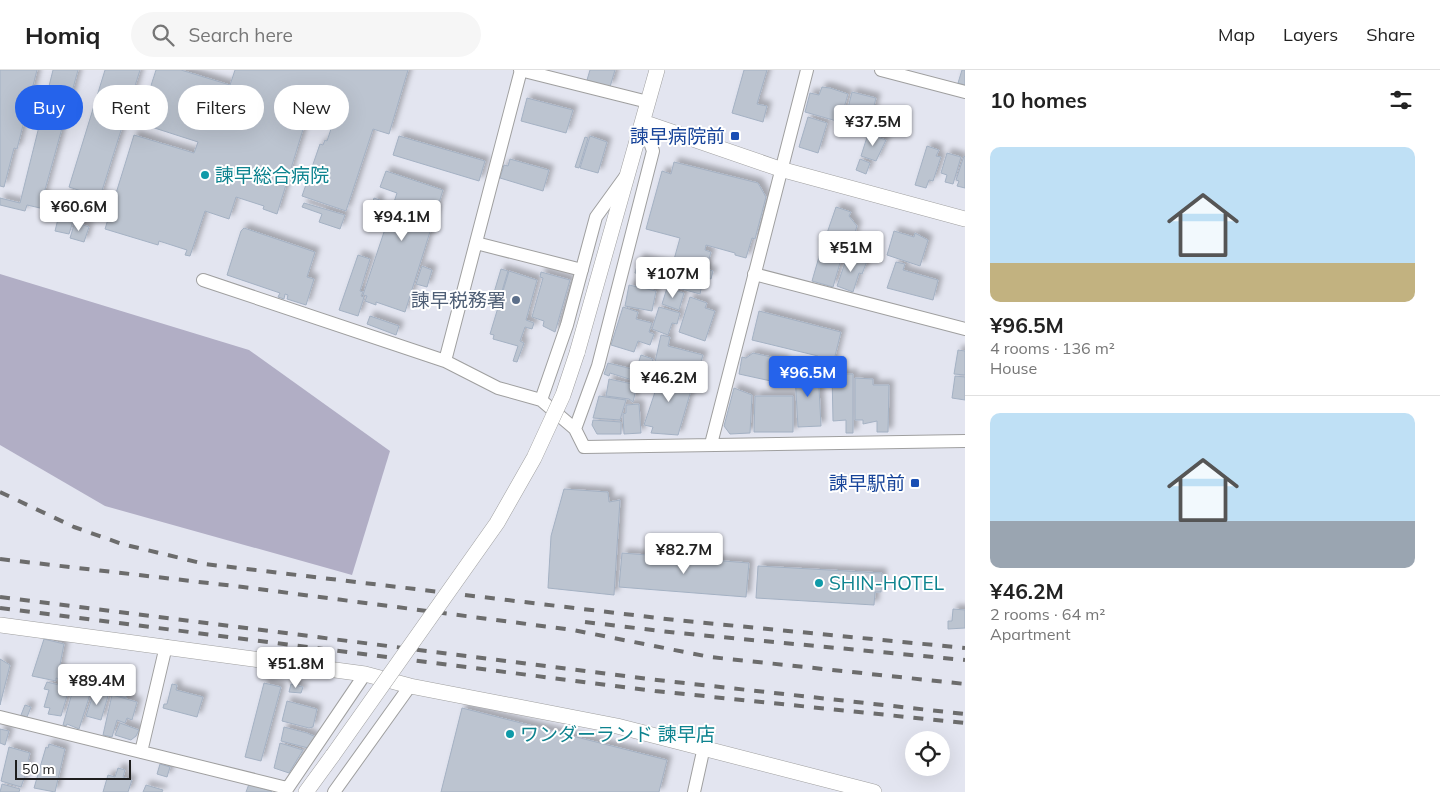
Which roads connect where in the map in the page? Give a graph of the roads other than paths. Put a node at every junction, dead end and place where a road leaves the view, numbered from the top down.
1 (520, 70) edge
2 (657, 70) edge
3 (808, 70) edge
4 (881, 70) edge
5 (965, 92) edge
6 (648, 102) junction
7 (643, 122) junction
8 (780, 169) junction
9 (629, 171) junction
10 (965, 219) edge
11 (476, 243) junction
12 (582, 270) junction
13 (754, 274) junction
14 (203, 280) dead end
15 (965, 329) edge
16 (445, 360) junction
17 (541, 400) junction
18 (575, 429) junction
19 (965, 441) edge
20 (711, 444) junction
21 (0, 625) edge
22 (166, 646) junction
23 (364, 674) junction
24 (410, 686) junction
25 (0, 717) edge
26 (704, 748) junction
27 (140, 752) junction
28 (286, 790) edge
29 (306, 792) edge
30 (334, 792) edge
31 (694, 792) edge
32 (874, 792) edge

1 - 6 street
1 - 11 street
2 - 6 street
3 - 8 street
4 - 5 street
6 - 7 street
7 - 8 street
7 - 9 street
7 - 18 street
8 - 10 street
8 - 13 street
9 - 12 street
9 - 29 street, bridge
11 - 12 street
11 - 16 street
12 - 17 street
13 - 15 street
13 - 20 street
14 - 16 street
16 - 17 street
17 - 18 street
18 - 20 street
19 - 20 street
21 - 22 street
22 - 23 street
22 - 27 street
23 - 24 street
23 - 28 street
24 - 26 street
24 - 30 street
25 - 27 street
26 - 31 street
26 - 32 street
27 - 28 street

